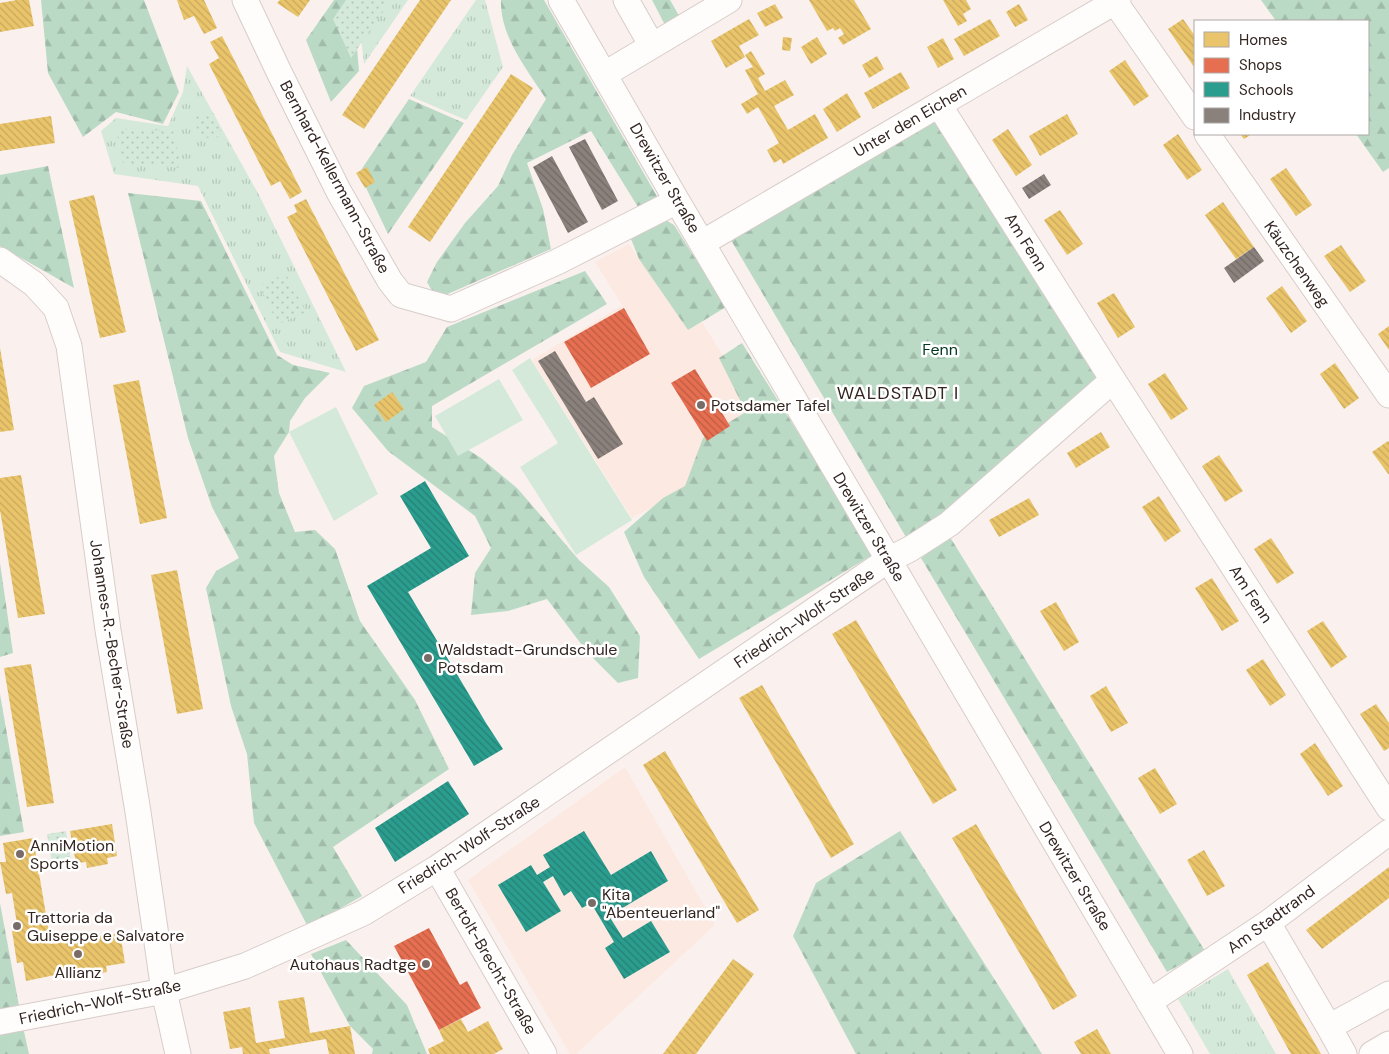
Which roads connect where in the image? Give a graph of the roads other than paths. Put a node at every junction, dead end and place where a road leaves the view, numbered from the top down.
1 (245, 0) edge
2 (561, 0) edge
3 (626, 0) edge
4 (729, 0) edge
5 (1117, 1) edge
6 (652, 46) junction
7 (605, 74) junction
8 (939, 105) junction
9 (1194, 116) edge
10 (1208, 135) edge
11 (677, 201) junction
12 (702, 243) junction
13 (0, 260) edge
14 (1113, 380) junction
15 (1389, 395) edge
16 (888, 560) junction
17 (1389, 808) edge
18 (1389, 832) edge
19 (437, 868) junction
20 (1268, 923) junction
21 (164, 991) junction
22 (1389, 994) edge
23 (1149, 1002) junction
24 (0, 1022) edge
25 (1328, 1027) junction
26 (1389, 1044) edge
27 (178, 1054) edge
28 (544, 1054) edge
29 (1180, 1054) edge
30 (1344, 1054) edge
31 (1372, 1054) edge

1 - 11 street, Bernhard-Kellermann-Straße
2 - 7 street, Drewitzer Straße
3 - 6 street
4 - 6 street
5 - 8 street, Unter den Eichen
5 - 9 street
6 - 7 street
7 - 11 street, Drewitzer Straße
8 - 12 street, Unter den Eichen
8 - 14 street, Am Fenn
10 - 15 street, Käuzchenweg
11 - 12 street, Drewitzer Straße
12 - 16 street, Drewitzer Straße
13 - 21 street, Johannes-R.-Becher-Straße
14 - 16 street
14 - 17 street, Am Fenn
16 - 19 street, Friedrich-Wolf-Straße
16 - 23 street, Drewitzer Straße
18 - 20 street, Am Stadtrand
19 - 21 street, Friedrich-Wolf-Straße
19 - 28 street, Bertolt-Brecht-Straße
20 - 23 street, Am Stadtrand
20 - 25 street
21 - 24 street, Friedrich-Wolf-Straße
21 - 27 street, Johannes-R.-Becher-Straße
22 - 25 street
23 - 29 street, Drewitzer Straße
25 - 30 street
26 - 31 street

